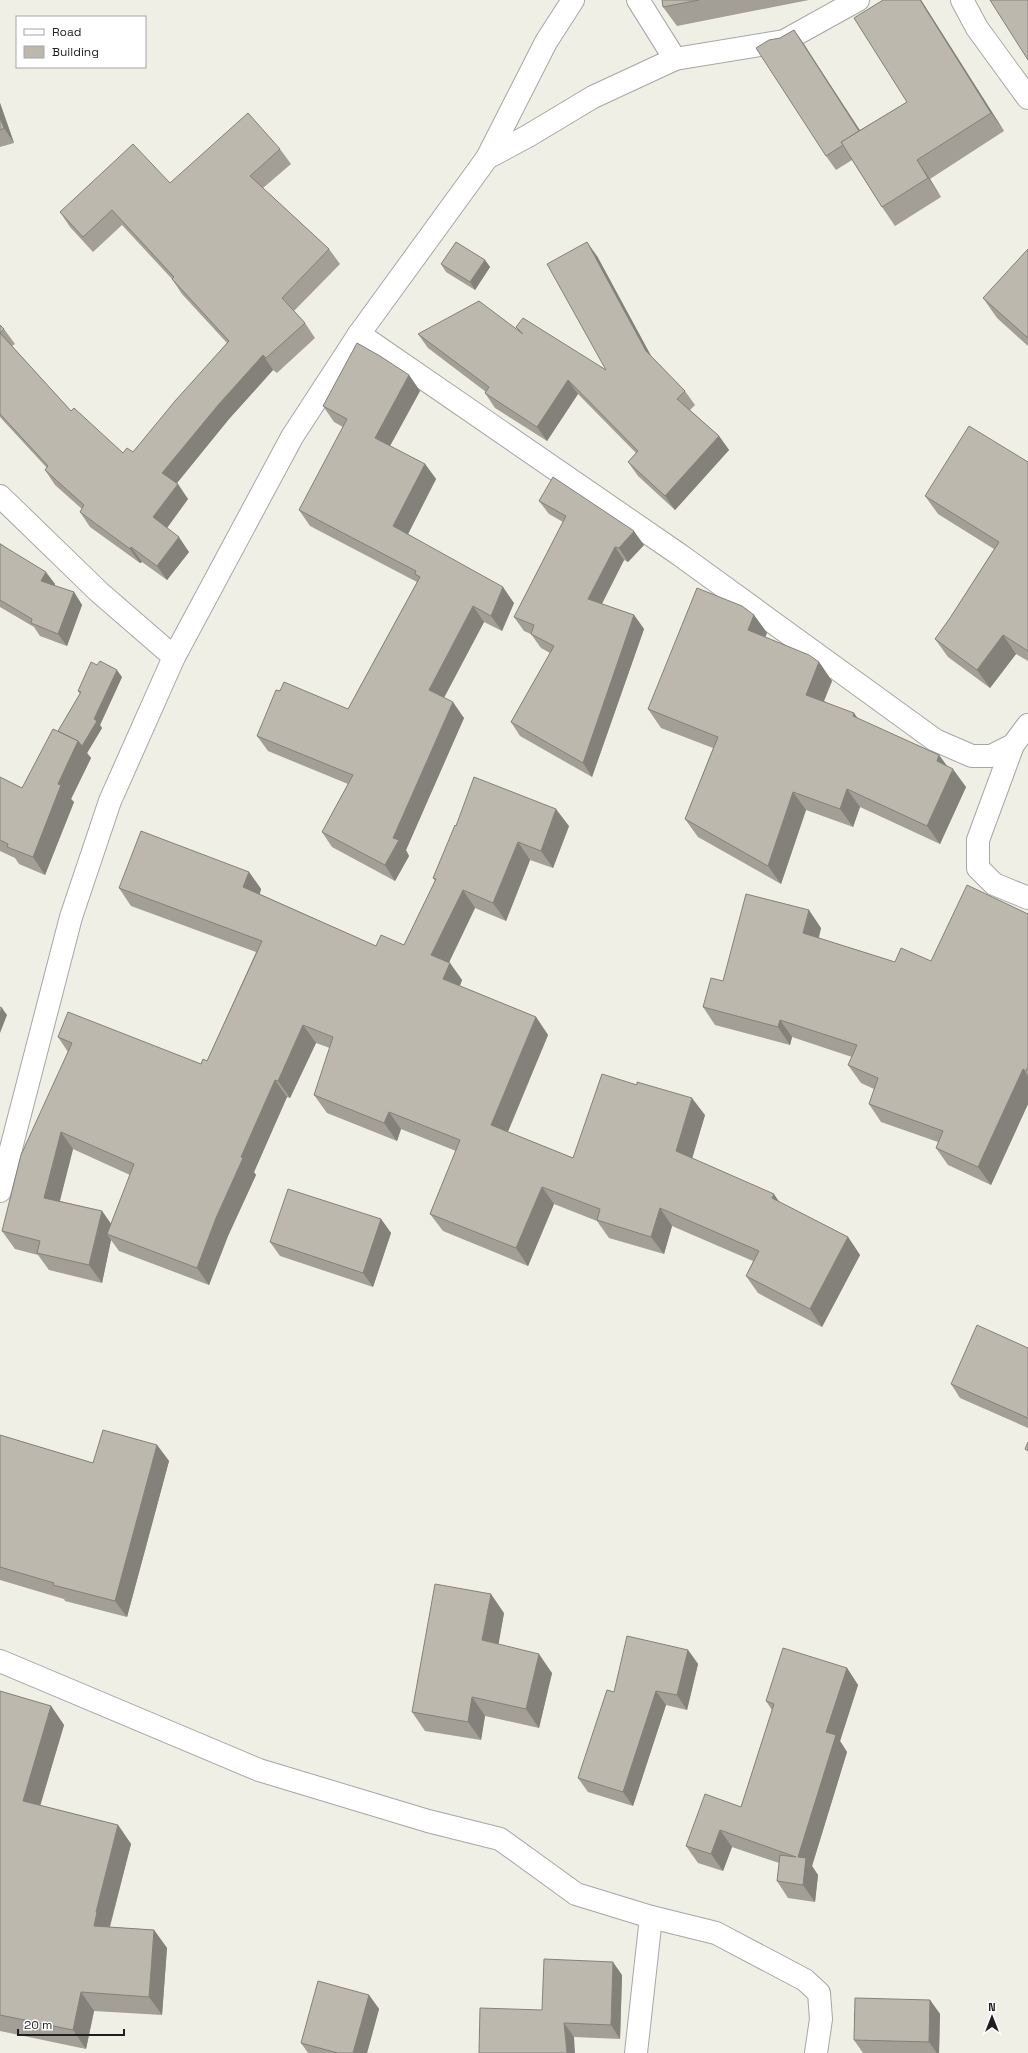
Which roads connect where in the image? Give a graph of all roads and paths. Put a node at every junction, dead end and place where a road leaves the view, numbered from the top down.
1 (573, 0) edge
2 (638, 0) edge
3 (858, 0) edge
4 (962, 0) edge
5 (675, 59) junction
6 (1028, 98) edge
7 (487, 158) junction
8 (359, 334) junction
9 (0, 496) edge
10 (174, 658) junction
11 (1028, 725) edge
12 (1013, 745) junction
13 (1028, 898) edge
14 (0, 1191) edge
15 (0, 1661) edge
16 (651, 1917) junction
17 (636, 2053) edge
18 (816, 2053) edge

1 - 7 street
2 - 5 street
3 - 5 street
4 - 6 street
5 - 7 street
7 - 8 street
8 - 10 street
8 - 12 street
9 - 10 street
10 - 14 street
11 - 12 street
12 - 13 street
15 - 16 street
16 - 17 street
16 - 18 street

